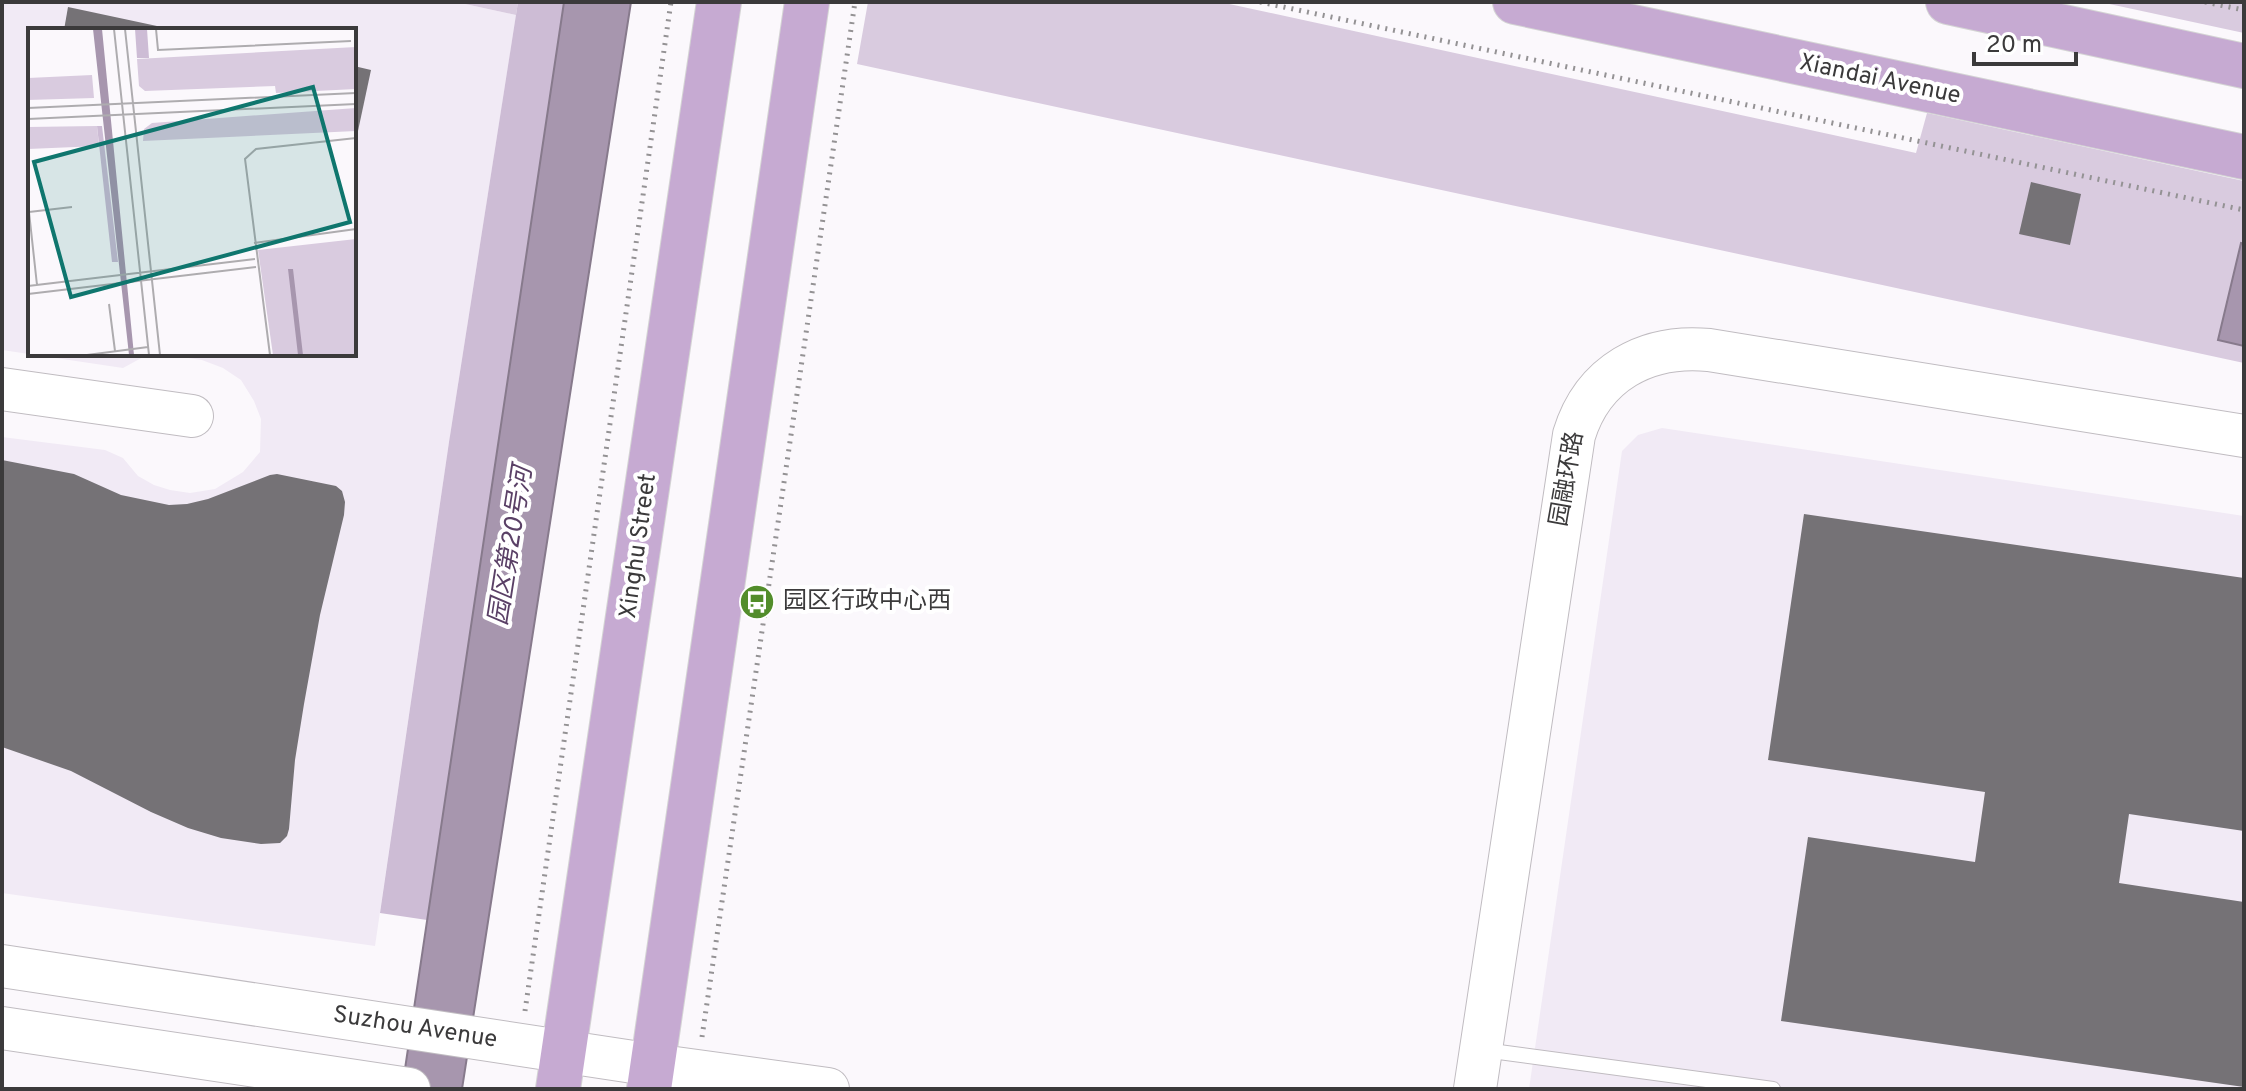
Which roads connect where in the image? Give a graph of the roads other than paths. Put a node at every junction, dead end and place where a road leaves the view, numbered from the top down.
1 (719, 2) edge
2 (807, 2) edge
3 (1515, 2) edge
4 (1948, 2) edge
5 (2244, 66) edge
6 (2244, 157) edge
7 (2, 389) edge
8 (192, 416) dead end
9 (2244, 436) edge
10 (2, 966) edge
11 (2, 1028) edge
12 (562, 1070) edge
13 (1478, 1070) edge
14 (651, 1077) edge
15 (398, 1087) edge
16 (828, 1089) edge
17 (1773, 1089) edge

1 - 12 main road, Xinghu Street
2 - 14 main road
3 - 6 main road, Xiandai Avenue
4 - 5 main road
7 - 8 street
9 - 13 street, 园融环路
10 - 12 street, Suzhou Avenue
11 - 15 street
12 - 14 street, Suzhou Avenue
13 - 17 lane
14 - 16 street, Suzhou Avenue

